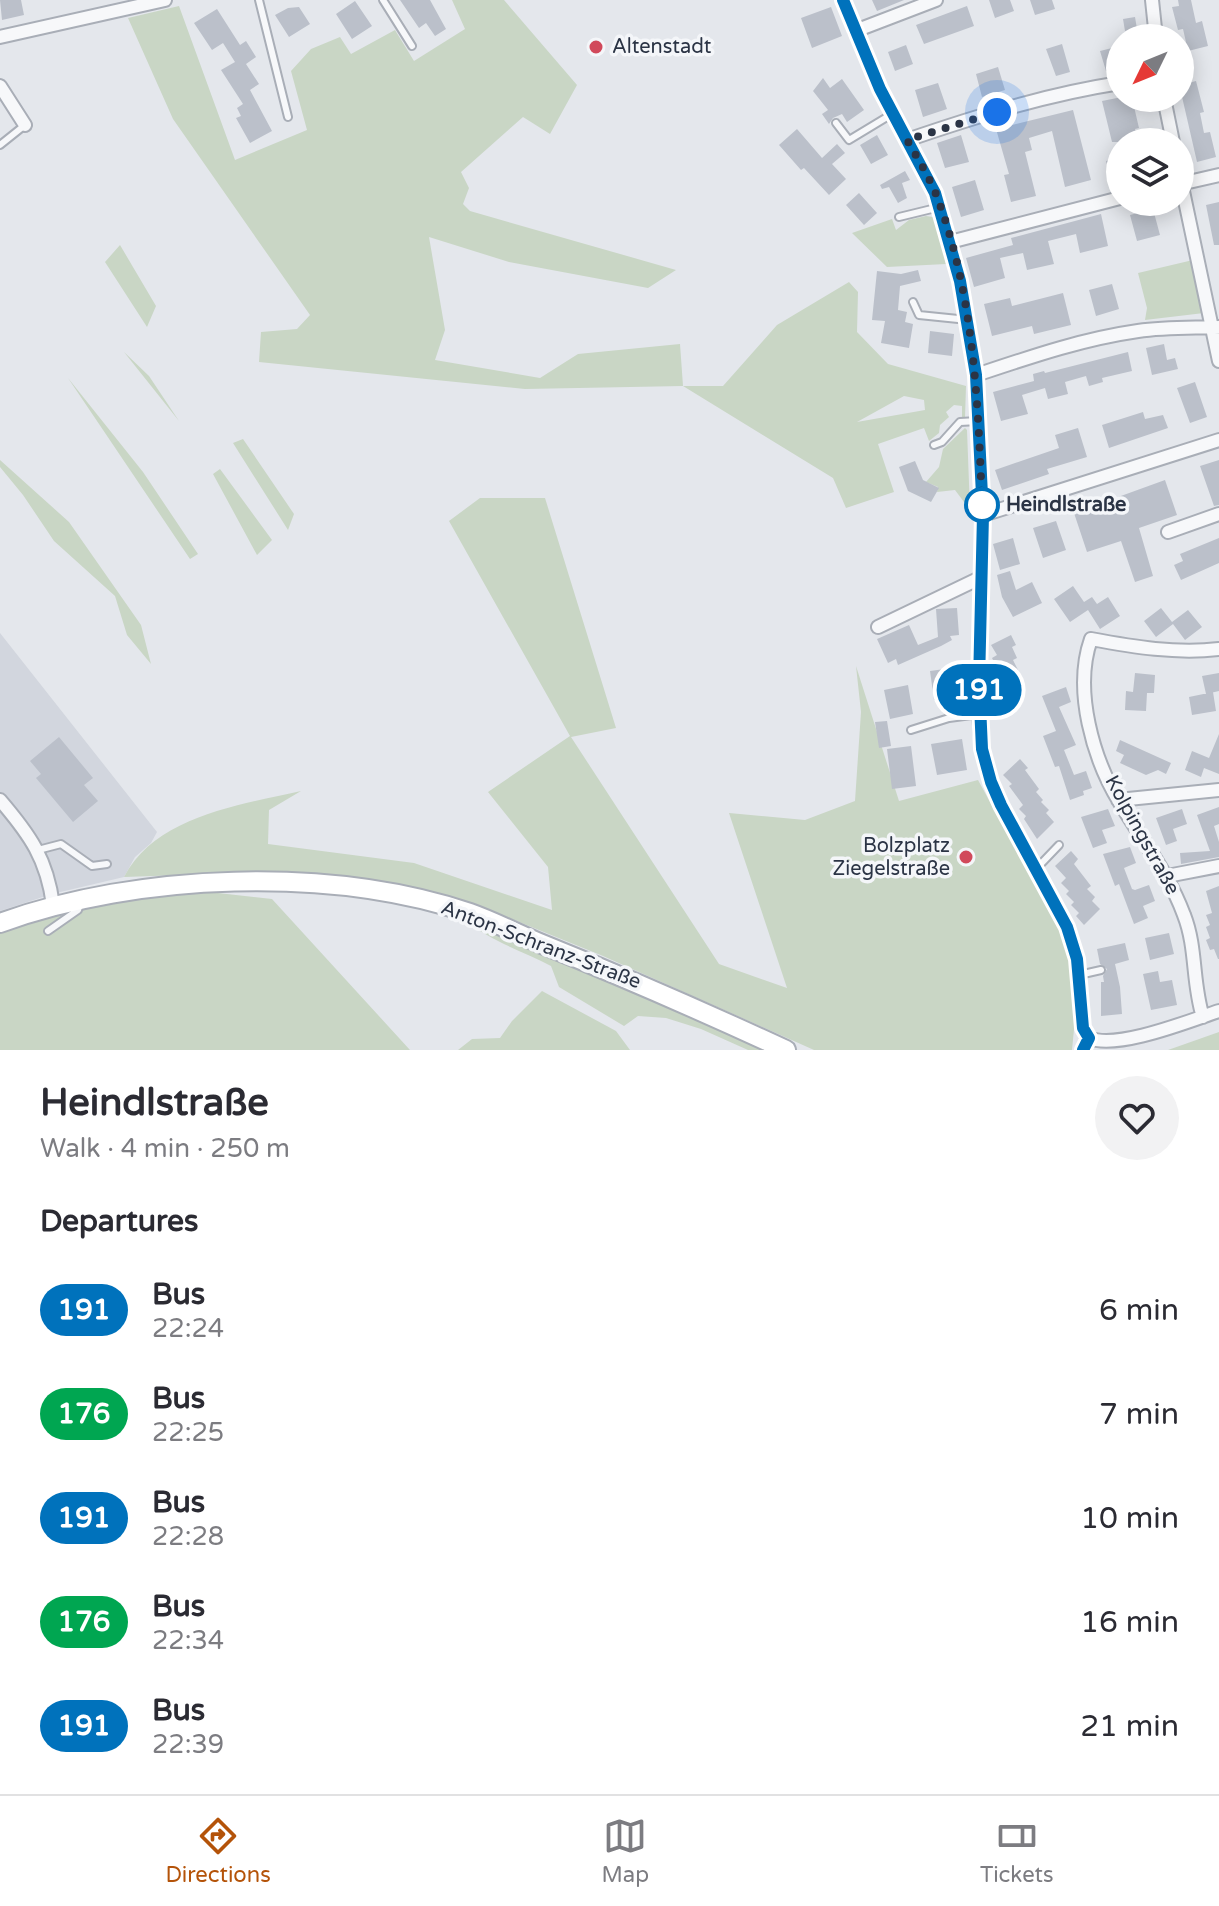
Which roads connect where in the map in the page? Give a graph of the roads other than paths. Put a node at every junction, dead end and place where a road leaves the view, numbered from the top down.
1 (165, 0) edge
2 (259, 0) edge
3 (383, 0) edge
4 (843, 0) edge
5 (936, 0) edge
6 (1152, 0) edge
7 (1155, 24) edge
8 (855, 31) junction
9 (0, 37) edge
10 (412, 46) dead end
11 (1106, 85) edge
12 (0, 86) edge
13 (892, 114) junction
14 (288, 117) dead end
15 (836, 123) dead end
16 (25, 125) joint
17 (907, 140) junction
18 (0, 145) edge
19 (1219, 175) edge
20 (1194, 179) edge
21 (1106, 202) edge
22 (940, 207) junction
23 (1189, 216) edge
24 (899, 217) dead end
25 (950, 242) junction
26 (913, 302) dead end
27 (968, 320) junction
28 (1216, 327) edge
29 (1219, 361) edge
30 (976, 375) junction
31 (978, 421) junction
32 (1219, 440) edge
33 (934, 445) dead end
34 (1219, 514) edge
35 (983, 515) junction
36 (1168, 532) dead end
37 (980, 578) junction
38 (878, 627) dead end
39 (1219, 649) edge
40 (979, 714) junction
41 (911, 730) dead end
42 (1219, 790) edge
43 (0, 800) edge
44 (1118, 800) junction
45 (1059, 845) dead end
46 (38, 850) junction
47 (107, 864) dead end
48 (1219, 866) edge
49 (1036, 869) junction
50 (1167, 876) junction
51 (81, 900) junction
52 (53, 905) junction
53 (0, 923) edge
54 (48, 931) dead end
55 (1101, 970) dead end
56 (1079, 975) junction
57 (1219, 1011) edge
58 (1203, 1017) junction
59 (1146, 1043) edge
60 (1086, 1044) edge
61 (786, 1050) edge

1 - 9 street
2 - 14 lane
3 - 10 lane
4 - 8 street
5 - 8 street
6 - 7 street
8 - 13 street
11 - 17 street
12 - 16 street
13 - 15 lane
13 - 17 street
16 - 18 lane
17 - 22 street
19 - 20 street
21 - 25 street
22 - 24 lane
22 - 25 street
23 - 28 street
25 - 27 street
26 - 27 lane
27 - 30 street
28 - 29 street
28 - 30 street
30 - 31 street
31 - 33 lane
31 - 35 street
32 - 35 street
34 - 36 street
35 - 37 street
37 - 38 street
37 - 40 street
39 - 44 street, Kolpingstraße
40 - 41 lane
40 - 49 street
42 - 44 street
43 - 46 street
44 - 50 street, Kolpingstraße
45 - 49 lane
46 - 47 lane
46 - 52 street
48 - 50 street
49 - 56 street
50 - 58 street, Kolpingstraße
51 - 52 main road, Anton-Schranz-Straße
51 - 54 lane
51 - 61 main road, Anton-Schranz-Straße
52 - 53 main road, Anton-Schranz-Straße
55 - 56 lane
56 - 60 street
57 - 58 street
58 - 59 street
59 - 60 street

